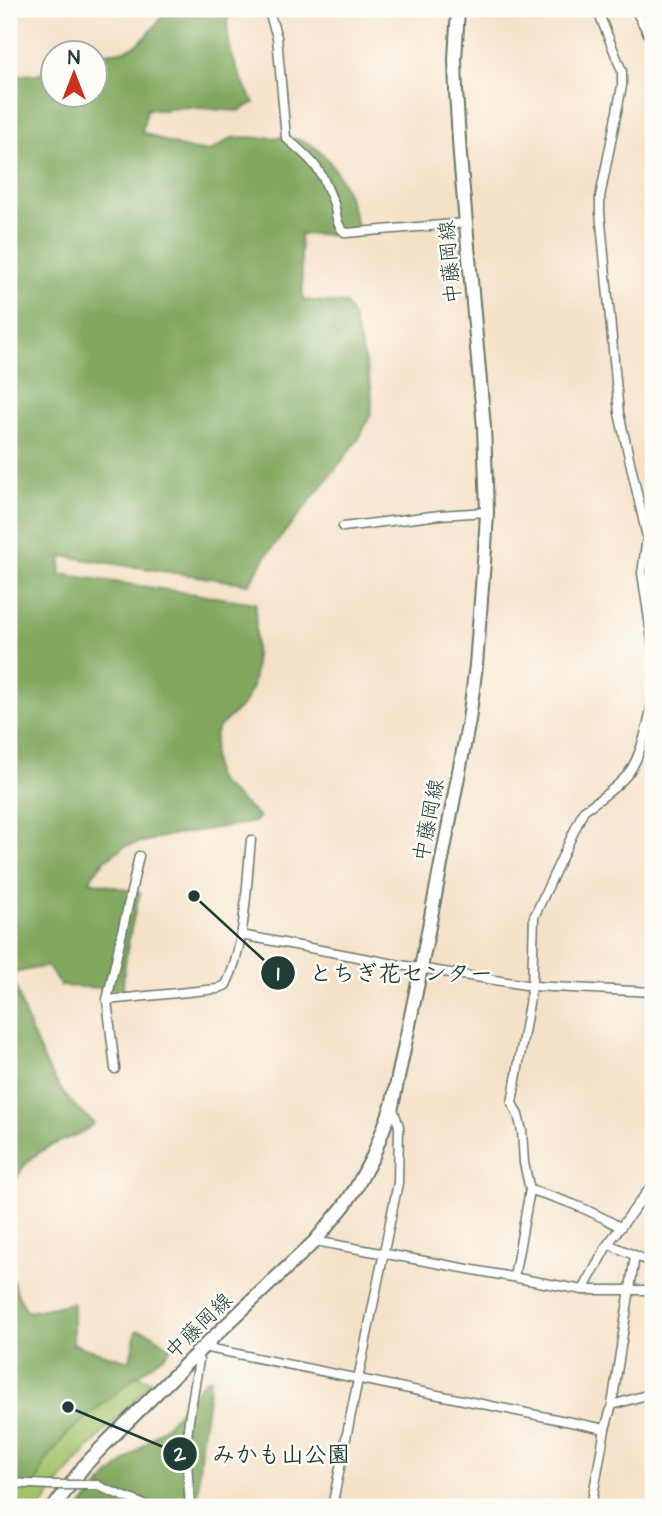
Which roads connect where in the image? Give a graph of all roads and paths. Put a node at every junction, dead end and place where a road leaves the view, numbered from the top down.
1 (268, 9) edge
2 (458, 9) edge
3 (597, 9) edge
4 (635, 9) edge
5 (653, 43) edge
6 (466, 223) junction
7 (487, 512) junction
8 (343, 527) dead end
9 (650, 537) edge
10 (653, 647) edge
11 (653, 691) edge
12 (251, 840) dead end
13 (139, 856) dead end
14 (241, 935) junction
15 (421, 968) junction
16 (533, 986) junction
17 (653, 992) edge
18 (107, 1000) junction
19 (115, 1069) dead end
20 (392, 1105) junction
21 (653, 1184) edge
22 (530, 1190) junction
23 (620, 1227) junction
24 (315, 1241) junction
25 (608, 1244) junction
26 (384, 1254) junction
27 (635, 1256) junction
28 (653, 1263) edge
29 (514, 1277) junction
30 (583, 1290) junction
31 (631, 1290) junction
32 (653, 1290) edge
33 (199, 1351) junction
34 (358, 1378) junction
35 (653, 1394) edge
36 (612, 1405) junction
37 (604, 1429) junction
38 (9, 1483) edge
39 (54, 1507) edge
40 (148, 1507) edge
41 (190, 1507) edge
42 (332, 1507) edge
43 (591, 1507) edge

1 - 6 street
2 - 6 main road, 中藤岡線
3 - 9 street
4 - 5 street
6 - 7 main road, 中藤岡線
7 - 8 street
7 - 15 main road, 中藤岡線
9 - 10 street
11 - 16 street
12 - 14 street
13 - 18 street
14 - 15 street
14 - 18 street
15 - 16 street
15 - 20 main road, 中藤岡線
16 - 17 street
16 - 22 street
18 - 19 street
20 - 24 main road, 中藤岡線
20 - 26 street
21 - 23 street
22 - 23 street
22 - 29 street
23 - 25 street
24 - 26 street
24 - 33 main road, 中藤岡線
25 - 27 street
25 - 30 street
26 - 29 street
26 - 34 street
27 - 28 street
27 - 31 street
29 - 30 street
30 - 31 street
31 - 32 street
31 - 36 street
33 - 34 street
33 - 39 main road, 中藤岡線
33 - 41 street
34 - 37 street
34 - 42 street
35 - 36 street
36 - 37 street
37 - 43 street
38 - 40 street, bridge

